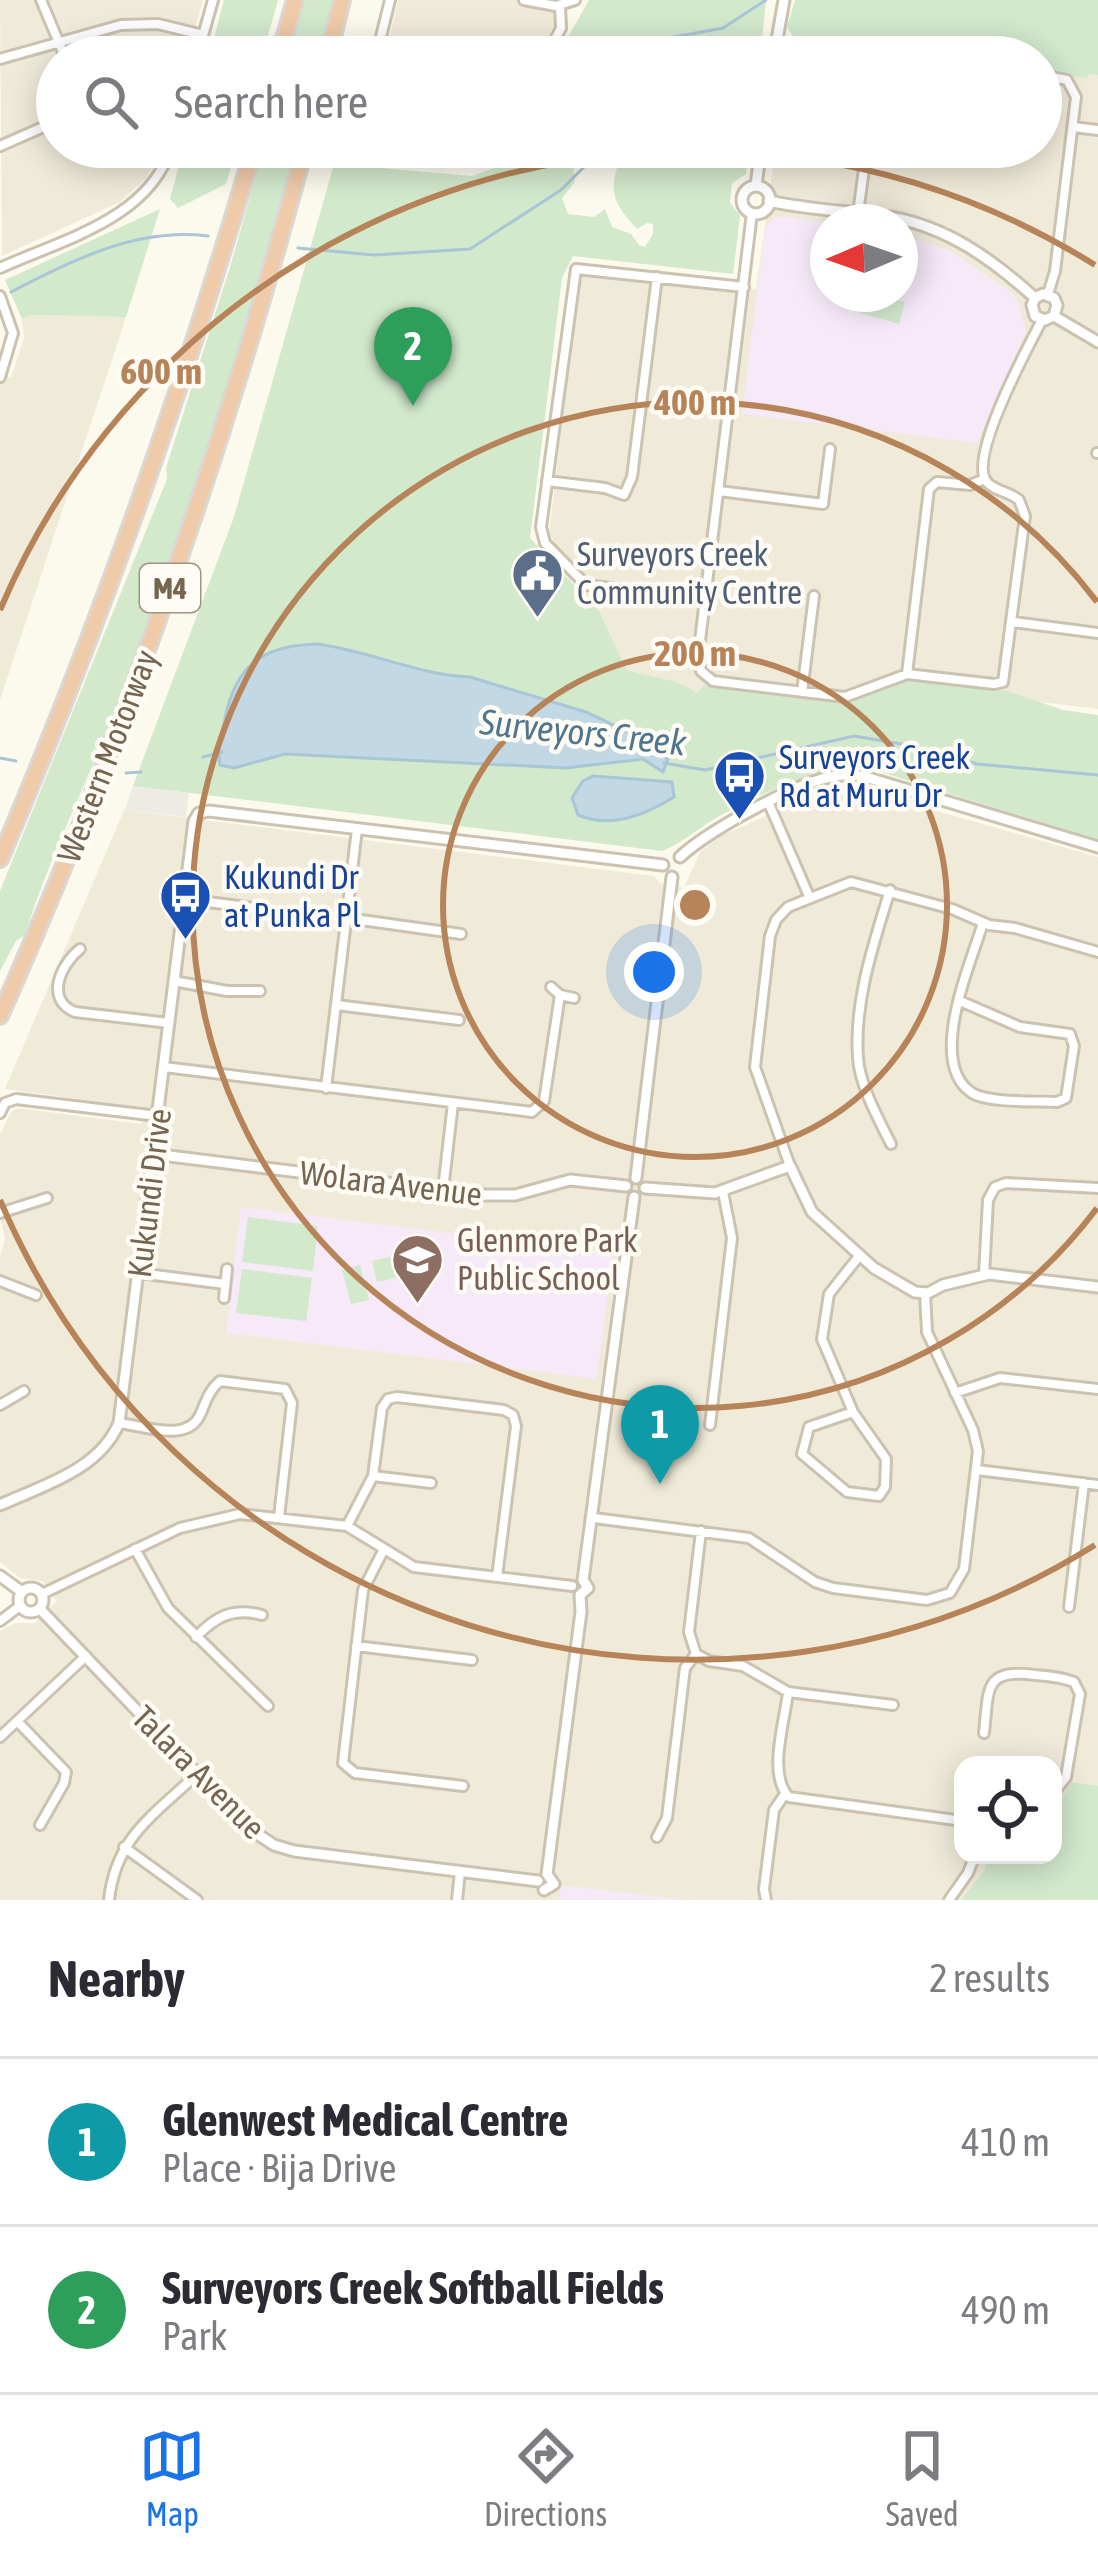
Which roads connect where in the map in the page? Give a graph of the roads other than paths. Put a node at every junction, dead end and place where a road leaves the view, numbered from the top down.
1 (41, 0) edge
2 (213, 0) edge
3 (295, 0) edge
4 (342, 0) edge
5 (390, 0) edge
6 (524, 0) edge
7 (575, 0) edge
8 (560, 6) junction
9 (783, 6) edge
10 (203, 35) joint
11 (57, 36) edge
12 (81, 36) edge
13 (285, 36) edge
14 (333, 36) edge
15 (381, 36) edge
16 (557, 36) edge
17 (777, 36) edge
18 (36, 49) edge
19 (0, 59) edge
20 (1062, 79) edge
21 (1072, 127) junction
22 (36, 130) edge
23 (1098, 130) edge
24 (0, 146) edge
25 (162, 168) edge
26 (247, 168) edge
27 (299, 168) edge
28 (758, 168) edge
29 (864, 168) edge
30 (756, 186) junction
31 (770, 201) junction
32 (859, 204) edge
33 (810, 206) edge
34 (752, 213) junction
35 (918, 225) edge
36 (0, 268) edge
37 (657, 277) junction
38 (744, 286) junction
39 (1048, 295) junction
40 (0, 296) edge
41 (1035, 298) junction
42 (1054, 316) junction
43 (1042, 320) junction
44 (1098, 342) edge
45 (2, 364) edge
46 (0, 377) edge
47 (830, 449) dead end
48 (985, 479) junction
49 (547, 481) junction
50 (719, 490) junction
51 (814, 596) dead end
52 (705, 600) junction
53 (1013, 622) junction
54 (1098, 633) edge
55 (907, 674) junction
56 (802, 692) junction
57 (769, 804) junction
58 (357, 829) junction
59 (1098, 847) edge
60 (680, 857) junction
61 (0, 859) edge
62 (663, 865) junction
63 (673, 877) junction
64 (890, 890) junction
65 (809, 896) junction
66 (185, 899) junction
67 (254, 908) dead end
68 (347, 918) junction
69 (983, 923) junction
70 (461, 934) dead end
71 (80, 949) dead end
72 (1098, 952) edge
73 (174, 981) junction
74 (551, 987) dead end
75 (260, 991) dead end
76 (246, 992) junction
77 (560, 995) junction
78 (574, 998) dead end
79 (960, 1001) junction
80 (337, 1005) junction
81 (246, 1007) dead end
82 (0, 1016) edge
83 (459, 1020) dead end
84 (169, 1023) junction
85 (164, 1067) junction
86 (326, 1088) junction
87 (453, 1103) junction
88 (0, 1113) edge
89 (158, 1116) junction
90 (891, 1144) dead end
91 (153, 1154) junction
92 (790, 1166) junction
93 (636, 1178) junction
94 (626, 1186) junction
95 (644, 1188) junction
96 (1098, 1188) edge
97 (443, 1190) junction
98 (723, 1192) junction
99 (634, 1197) junction
100 (47, 1198) dead end
101 (0, 1213) edge
102 (860, 1256) junction
103 (227, 1269) dead end
104 (139, 1273) junction
105 (983, 1275) junction
106 (0, 1281) edge
107 (226, 1283) junction
108 (1098, 1287) edge
109 (925, 1294) junction
110 (36, 1295) dead end
111 (224, 1298) dead end
112 (1098, 1389) edge
113 (24, 1391) dead end
114 (956, 1393) junction
115 (0, 1405) edge
116 (853, 1412) junction
117 (119, 1423) junction
118 (710, 1424) dead end
119 (976, 1470) junction
120 (373, 1476) junction
121 (416, 1481) junction
122 (431, 1483) dead end
123 (1084, 1484) junction
124 (1098, 1485) edge
125 (414, 1498) dead end
126 (0, 1505) edge
127 (279, 1516) junction
128 (594, 1518) junction
129 (347, 1526) junction
130 (701, 1531) junction
131 (135, 1549) junction
132 (383, 1551) junction
133 (0, 1576) edge
134 (497, 1577) junction
135 (576, 1591) junction
136 (22, 1592) junction
137 (42, 1594) junction
138 (20, 1606) junction
139 (1069, 1607) dead end
140 (40, 1610) junction
141 (262, 1615) dead end
142 (0, 1621) edge
143 (196, 1636) junction
144 (356, 1646) junction
145 (696, 1654) junction
146 (86, 1657) junction
147 (472, 1660) dead end
148 (788, 1692) junction
149 (892, 1705) dead end
150 (268, 1706) dead end
151 (18, 1722) junction
152 (984, 1733) dead end
153 (0, 1737) edge
154 (197, 1774) junction
155 (1062, 1782) edge
156 (463, 1786) dead end
157 (785, 1794) junction
158 (954, 1820) edge
159 (40, 1825) dead end
160 (657, 1838) dead end
161 (124, 1847) junction
162 (972, 1864) edge
163 (460, 1872) junction
164 (543, 1886) edge
165 (109, 1900) edge
166 (197, 1900) edge
167 (457, 1900) edge
168 (766, 1900) edge
169 (950, 1900) edge

1 - 11 street
2 - 10 street
3 - 13 highway
4 - 14 highway
5 - 15 street
6 - 8 street
7 - 8 street
8 - 16 street
9 - 17 street
10 - 12 street
18 - 19 street
20 - 21 street
21 - 23 street
21 - 39 street
22 - 24 street
25 - 36 street
26 - 61 highway, Western Motorway / M4
27 - 82 highway, Western Motorway / M4
28 - 30 street
29 - 32 street
30 - 31 street
30 - 34 street
31 - 33 street
31 - 34 street
34 - 38 street
35 - 41 street
37 - 38 street
37 - 49 street
37 - 49 street
38 - 50 street
39 - 41 street
39 - 42 street
40 - 45 street
41 - 43 street
42 - 43 street
42 - 44 street
43 - 48 street
45 - 46 street
47 - 50 street
48 - 53 street
48 - 55 street
49 - 52 street
50 - 52 street
51 - 56 street
52 - 56 street
53 - 54 street
53 - 55 street
55 - 56 street
57 - 59 street
57 - 60 street
57 - 65 street
58 - 62 street
58 - 66 street, Kukundi Drive
58 - 68 street
60 - 62 street
60 - 63 street
62 - 63 street
63 - 93 street
64 - 65 street
64 - 69 street
64 - 90 street
65 - 92 street
66 - 67 street
66 - 73 street, Kukundi Drive
68 - 70 street
68 - 80 street
69 - 72 street
69 - 79 street
71 - 84 street
73 - 76 street
73 - 84 street, Kukundi Drive
74 - 77 street
75 - 76 street
76 - 81 street
77 - 78 street
77 - 87 street
79 - 79 street
80 - 83 street
80 - 86 street
84 - 85 street, Kukundi Drive
85 - 86 street
85 - 89 street, Kukundi Drive
86 - 87 street
87 - 97 street
88 - 89 street
89 - 91 street, Kukundi Drive
91 - 97 street, Wolara Avenue
91 - 104 street, Kukundi Drive
92 - 98 street
92 - 102 street
93 - 94 street
93 - 95 street
94 - 97 street, Wolara Avenue
94 - 99 street
95 - 98 street
95 - 99 street
96 - 105 street
98 - 118 street
99 - 128 street
100 - 101 street
102 - 109 street
102 - 116 street
103 - 107 street
104 - 107 street
104 - 117 street, Kukundi Drive
105 - 108 street
105 - 109 street
106 - 110 street
107 - 111 street
109 - 114 street
112 - 114 street
113 - 115 street
114 - 119 street
116 - 116 street
117 - 126 street
117 - 127 street
119 - 123 street
119 - 130 street
120 - 121 street
120 - 129 street
120 - 134 street
121 - 122 street
121 - 125 street
123 - 124 street
123 - 139 street
127 - 129 street
127 - 131 street
128 - 130 street
128 - 135 street
129 - 132 street
130 - 145 street
131 - 137 street
131 - 143 street
132 - 134 street
132 - 144 street
133 - 136 street
134 - 135 street
135 - 164 street
136 - 137 street
136 - 138 street
137 - 140 street
138 - 140 street
138 - 142 street
140 - 146 street, Talara Avenue
141 - 143 street
143 - 150 street
144 - 147 street
144 - 156 street
145 - 148 street
145 - 160 street
146 - 151 street
146 - 154 street, Talara Avenue
148 - 149 street
148 - 157 street
151 - 153 street
151 - 159 street
152 - 155 street
154 - 161 street
154 - 163 street, Talara Avenue
157 - 158 street
157 - 168 street
161 - 165 street
161 - 166 street
162 - 169 street
163 - 164 street, Talara Avenue
163 - 167 street

